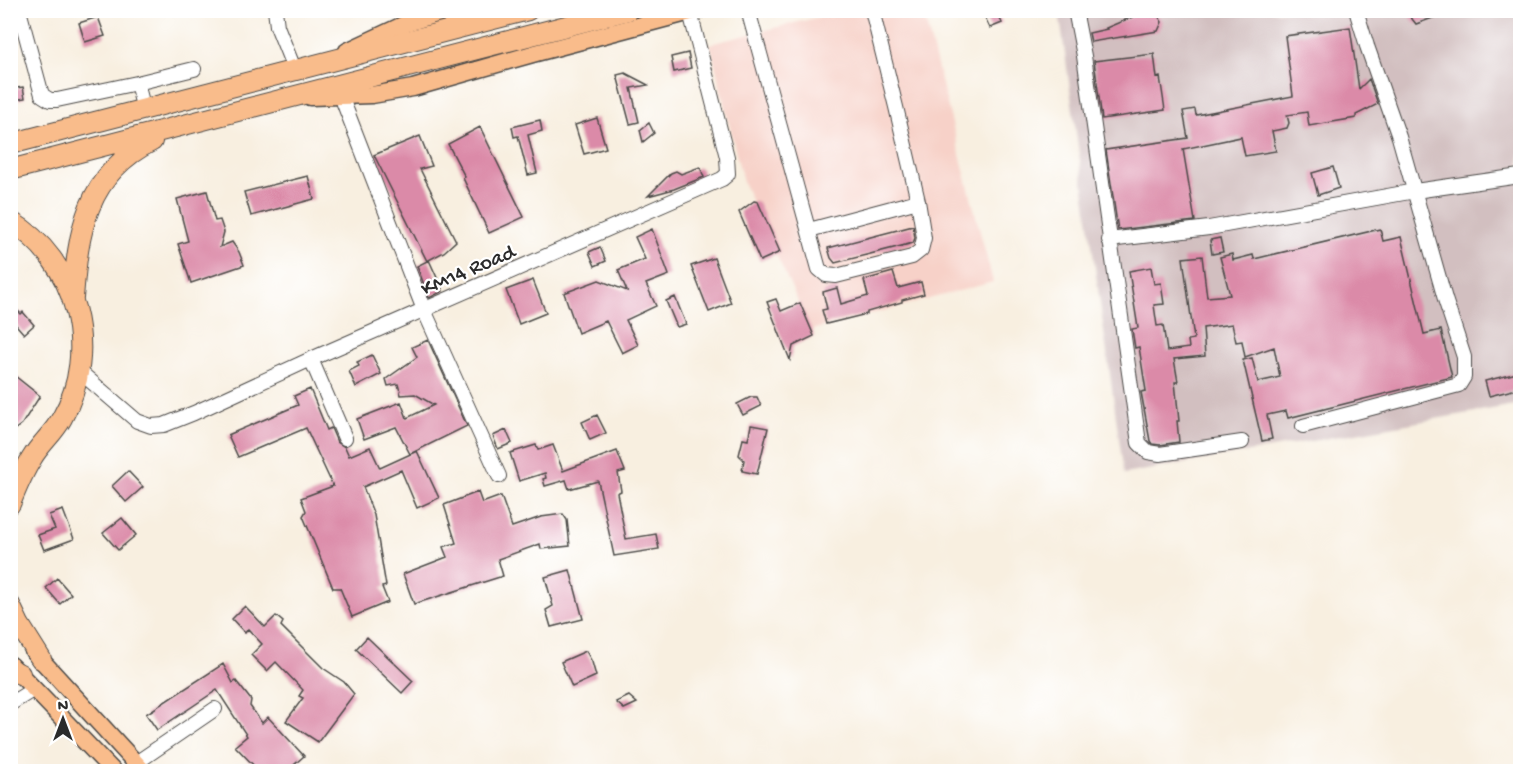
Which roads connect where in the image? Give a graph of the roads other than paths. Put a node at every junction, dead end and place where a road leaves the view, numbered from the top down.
1 (19, 10) edge
2 (275, 10) edge
3 (449, 10) edge
4 (528, 10) edge
5 (628, 10) edge
6 (748, 10) edge
7 (872, 10) edge
8 (1075, 10) edge
9 (1356, 10) edge
10 (694, 11) edge
11 (427, 13) edge
12 (405, 17) edge
13 (194, 69) dead end
14 (294, 71) junction
15 (137, 83) junction
16 (341, 96) junction
17 (294, 98) junction
18 (144, 110) junction
19 (177, 128) junction
20 (10, 130) edge
21 (45, 135) junction
22 (10, 144) edge
23 (10, 170) edge
24 (1521, 176) edge
25 (1414, 191) junction
26 (918, 201) junction
27 (10, 221) edge
28 (809, 230) junction
29 (1109, 240) junction
30 (73, 298) junction
31 (424, 310) junction
32 (311, 359) junction
33 (79, 371) junction
34 (1303, 426) dead end
35 (345, 438) dead end
36 (1242, 442) dead end
37 (32, 457) junction
38 (10, 468) edge
39 (499, 476) dead end
40 (10, 504) edge
41 (10, 605) edge
42 (10, 629) edge
43 (41, 659) junction
44 (14, 669) edge
45 (34, 689) junction
46 (10, 704) edge
47 (215, 710) dead end
48 (140, 767) edge
49 (114, 771) edge

1 - 15 street
2 - 14 street
3 - 11 main road
4 - 14 highway
5 - 17 highway
6 - 28 street
7 - 26 street
8 - 29 street
9 - 25 street
10 - 16 main road
10 - 31 street, KM14 Road
11 - 12 main road
12 - 14 main road
13 - 15 street
14 - 18 highway
15 - 18 street
16 - 17 main road
16 - 31 street
17 - 19 highway
18 - 21 highway
19 - 23 highway
19 - 30 highway
20 - 21 highway
21 - 22 highway
24 - 25 street
25 - 29 street
25 - 34 street
26 - 28 street
26 - 28 street
27 - 30 highway
29 - 36 street
30 - 33 highway
31 - 32 street, KM14 Road
31 - 39 street
32 - 33 street, KM14 Road
32 - 35 street
33 - 37 highway
37 - 38 highway
37 - 40 highway
41 - 43 highway
42 - 43 main road
43 - 48 main road
44 - 45 main road
45 - 46 street
45 - 49 main road
47 - 48 street

